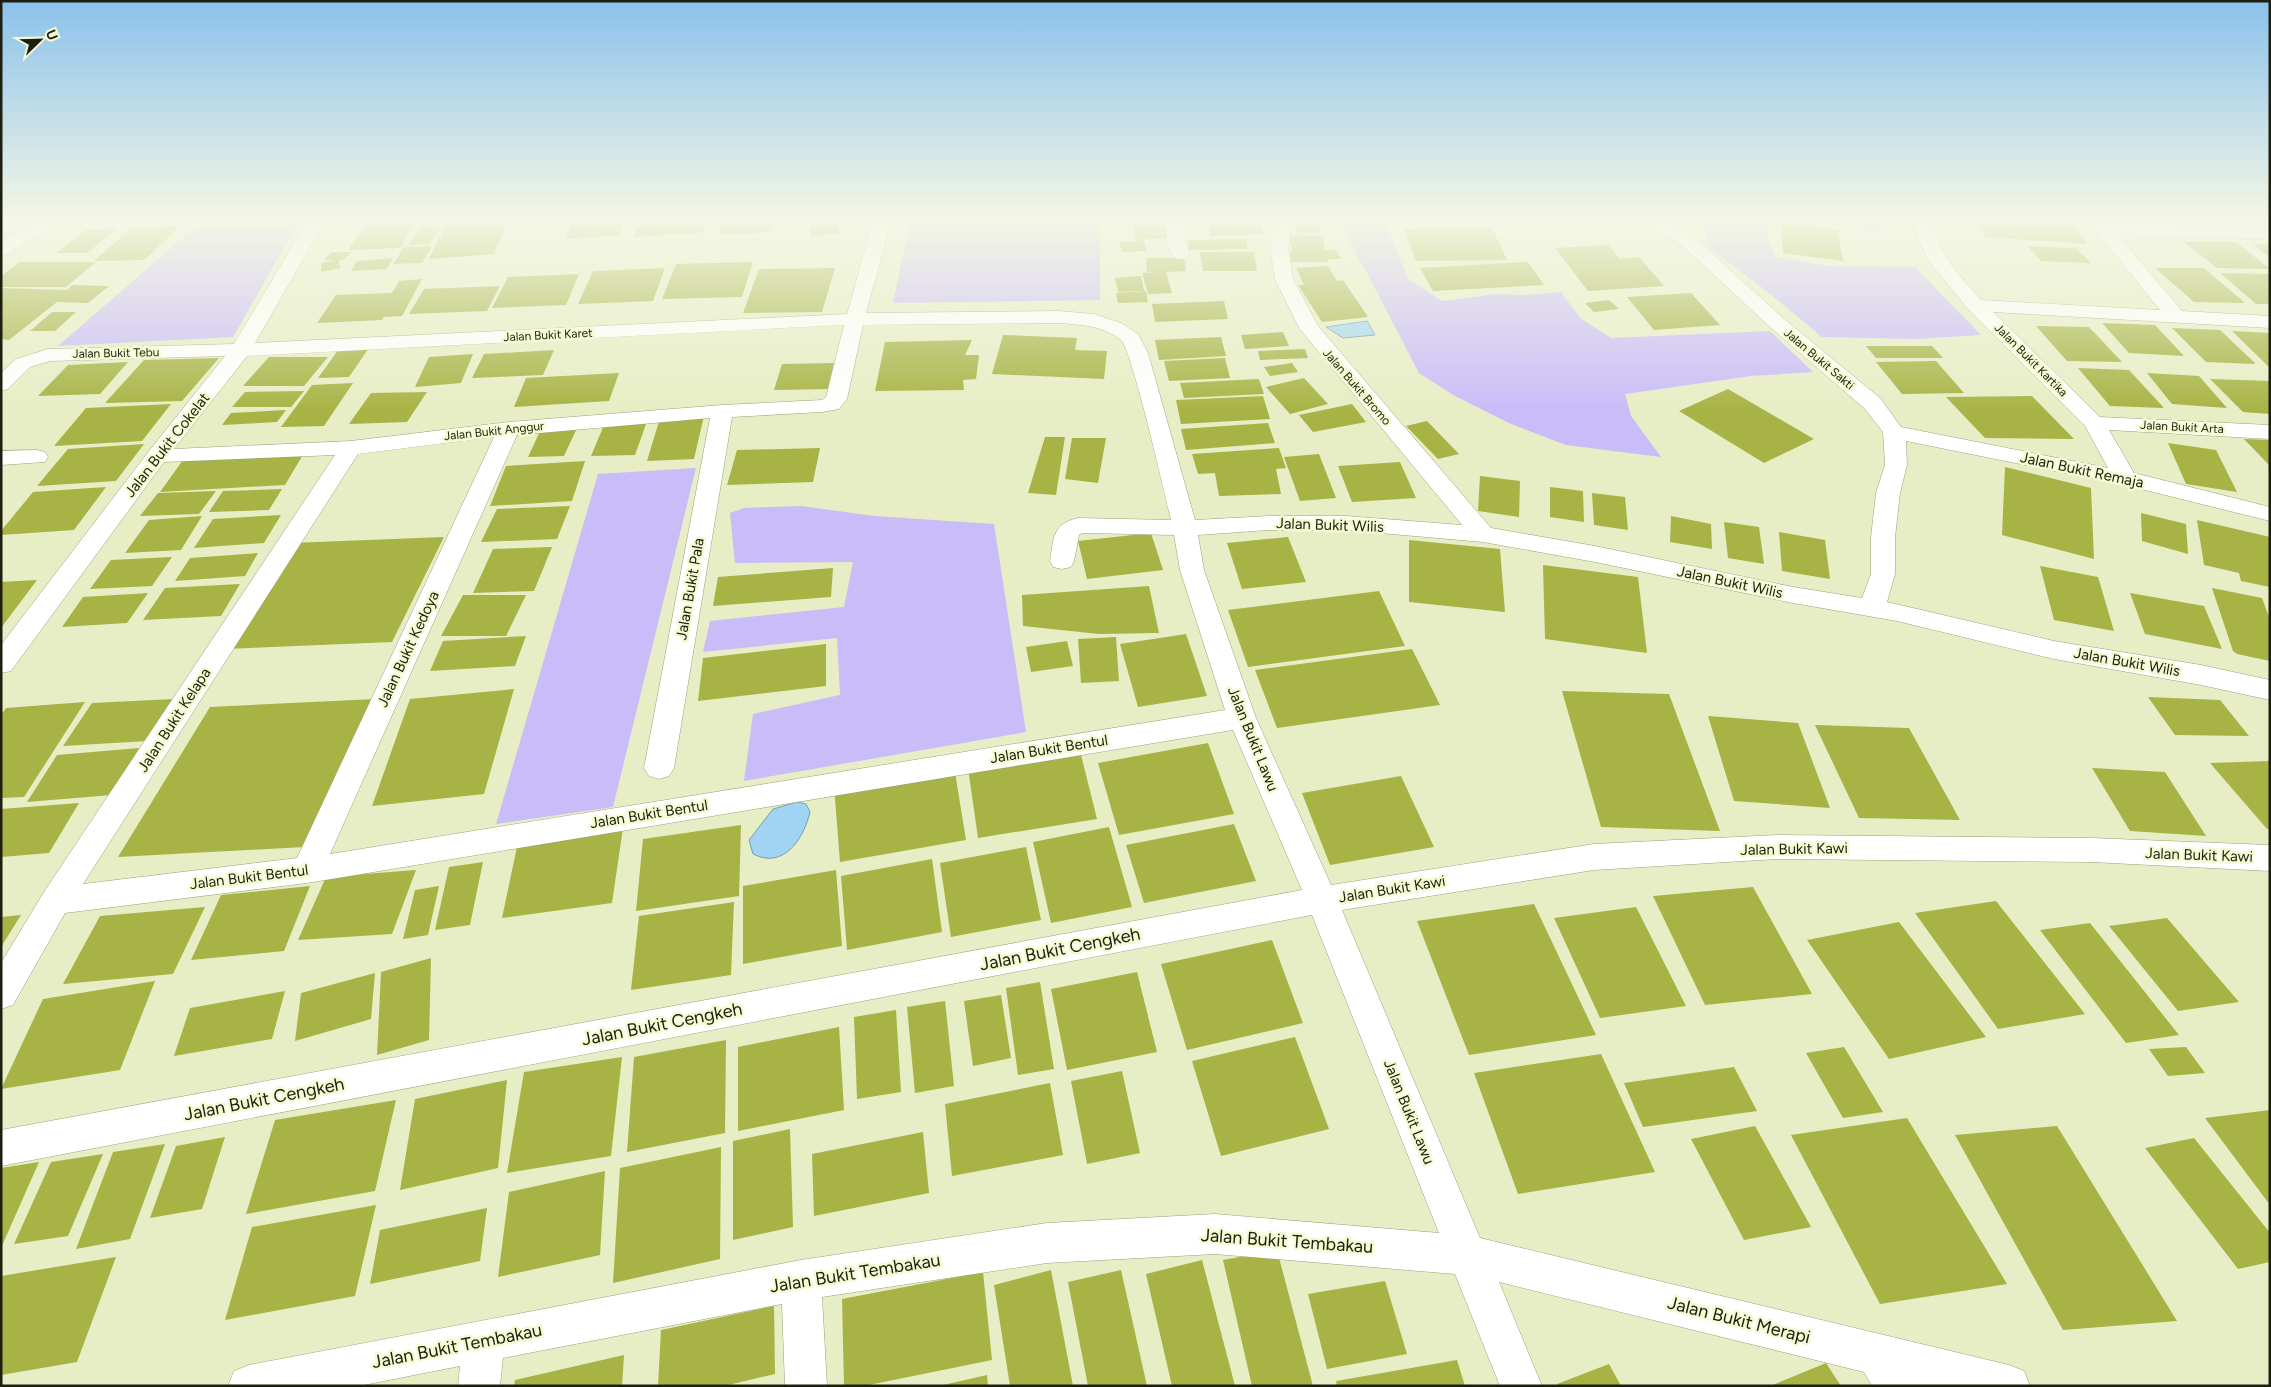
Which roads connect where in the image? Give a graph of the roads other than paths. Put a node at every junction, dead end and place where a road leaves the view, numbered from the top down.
1 (280, 283) edge
2 (865, 283) edge
3 (1286, 283) edge
4 (1733, 283) edge
5 (1956, 283) edge
6 (2148, 283) edge
7 (1975, 305) junction
8 (2177, 318) junction
9 (855, 319) junction
10 (2270, 322) edge
11 (241, 350) junction
12 (1, 385) edge
13 (722, 411) junction
14 (2094, 423) junction
15 (509, 428) junction
16 (1894, 432) junction
17 (2270, 432) edge
18 (351, 448) junction
19 (37, 456) dead end
20 (157, 456) junction
21 (1, 458) edge
22 (2125, 478) junction
23 (2270, 514) edge
24 (1184, 528) junction
25 (1483, 534) junction
26 (1062, 561) dead end
27 (1872, 607) junction
28 (1, 664) edge
29 (2270, 690) edge
30 (1242, 718) junction
31 (659, 768) dead end
32 (2270, 858) edge
33 (307, 870) junction
34 (1322, 900) junction
35 (55, 901) junction
36 (1, 994) edge
37 (1, 1148) edge
38 (1468, 1255) junction
39 (801, 1280) junction
40 (484, 1340) junction
41 (1886, 1369) edge
42 (249, 1386) edge
43 (479, 1386) edge
44 (806, 1386) edge
45 (1521, 1386) edge
46 (2009, 1386) edge

1 - 11 street, Jalan Bukit Cokelat
2 - 9 street
3 - 25 street, Jalan Bukit Bromo
4 - 16 street, Jalan Bukit Sakti
5 - 7 street, Jalan Bukit Kartika
6 - 8 street
7 - 8 street
7 - 14 street, Jalan Bukit Kartika
8 - 10 street
9 - 11 street, Jalan Bukit Karet
9 - 13 street, Jalan Bukit Anggur
9 - 24 street, Jalan Bukit Lawu
11 - 12 street, Jalan Bukit Tebu
11 - 20 street, Jalan Bukit Cokelat
13 - 15 street, Jalan Bukit Anggur
13 - 31 street, Jalan Bukit Pala
14 - 17 street, Jalan Bukit Arta
14 - 22 street, Jalan Bukit Kartika
15 - 18 street, Jalan Bukit Anggur
15 - 33 street, Jalan Bukit Kedoya
16 - 22 street, Jalan Bukit Remaja
16 - 27 street
18 - 20 street, Jalan Bukit Anggur
18 - 35 street, Jalan Bukit Kelapa
19 - 21 street
20 - 28 street, Jalan Bukit Cokelat
22 - 23 street, Jalan Bukit Remaja
24 - 25 street, Jalan Bukit Wilis
24 - 26 street, Jalan Bukit Wilis
24 - 30 street, Jalan Bukit Lawu
25 - 27 street, Jalan Bukit Wilis
27 - 29 street, Jalan Bukit Wilis
30 - 33 street, Jalan Bukit Bentul
30 - 34 street, Jalan Bukit Lawu
32 - 34 street, Jalan Bukit Kawi
33 - 35 street, Jalan Bukit Bentul
34 - 37 street, Jalan Bukit Cengkeh
34 - 38 street, Jalan Bukit Lawu
35 - 36 street, Jalan Bukit Kelapa
38 - 39 street, Jalan Bukit Tembakau
38 - 41 street, Jalan Bukit Merapi
38 - 45 street, Jalan Bukit Lawu
39 - 40 street, Jalan Bukit Tembakau
39 - 44 street
40 - 42 street, Jalan Bukit Tembakau
40 - 43 street
41 - 46 street, Jalan Bukit Merapi

